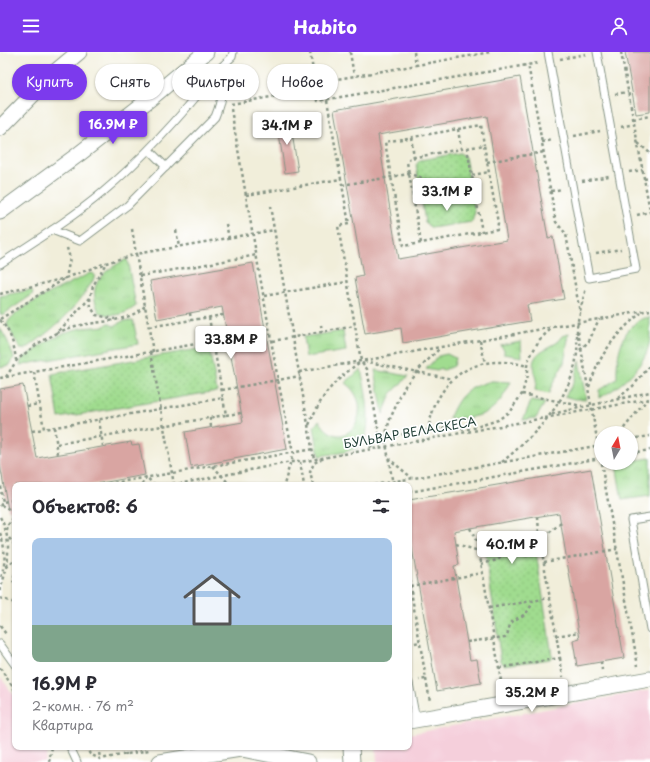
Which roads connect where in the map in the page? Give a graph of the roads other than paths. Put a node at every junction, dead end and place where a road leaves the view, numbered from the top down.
1 (79, 52) edge
2 (206, 52) edge
3 (233, 52) edge
4 (548, 52) edge
5 (597, 52) edge
6 (224, 64) edge
7 (194, 100) edge
8 (222, 100) edge
9 (0, 128) edge
10 (149, 150) junction
11 (166, 167) junction
12 (0, 212) edge
13 (52, 230) junction
14 (0, 264) edge
15 (650, 517) edge
16 (650, 630) edge
17 (0, 644) edge
18 (12, 661) edge
19 (646, 680) edge
20 (412, 682) edge
21 (412, 720) edge
22 (71, 750) edge
23 (225, 750) edge
24 (257, 750) edge
25 (351, 750) edge
26 (157, 756) edge
27 (77, 762) edge
28 (308, 762) edge
29 (352, 762) edge

1 - 9 street
2 - 12 street
3 - 6 lane
4 - 5 lane
7 - 10 lane
8 - 11 lane
10 - 11 lane
10 - 13 lane
11 - 13 lane
13 - 14 lane
15 - 16 lane
17 - 18 lane
19 - 21 street
20 - 21 lane
22 - 27 lane
23 - 26 street
24 - 28 street
25 - 29 street

